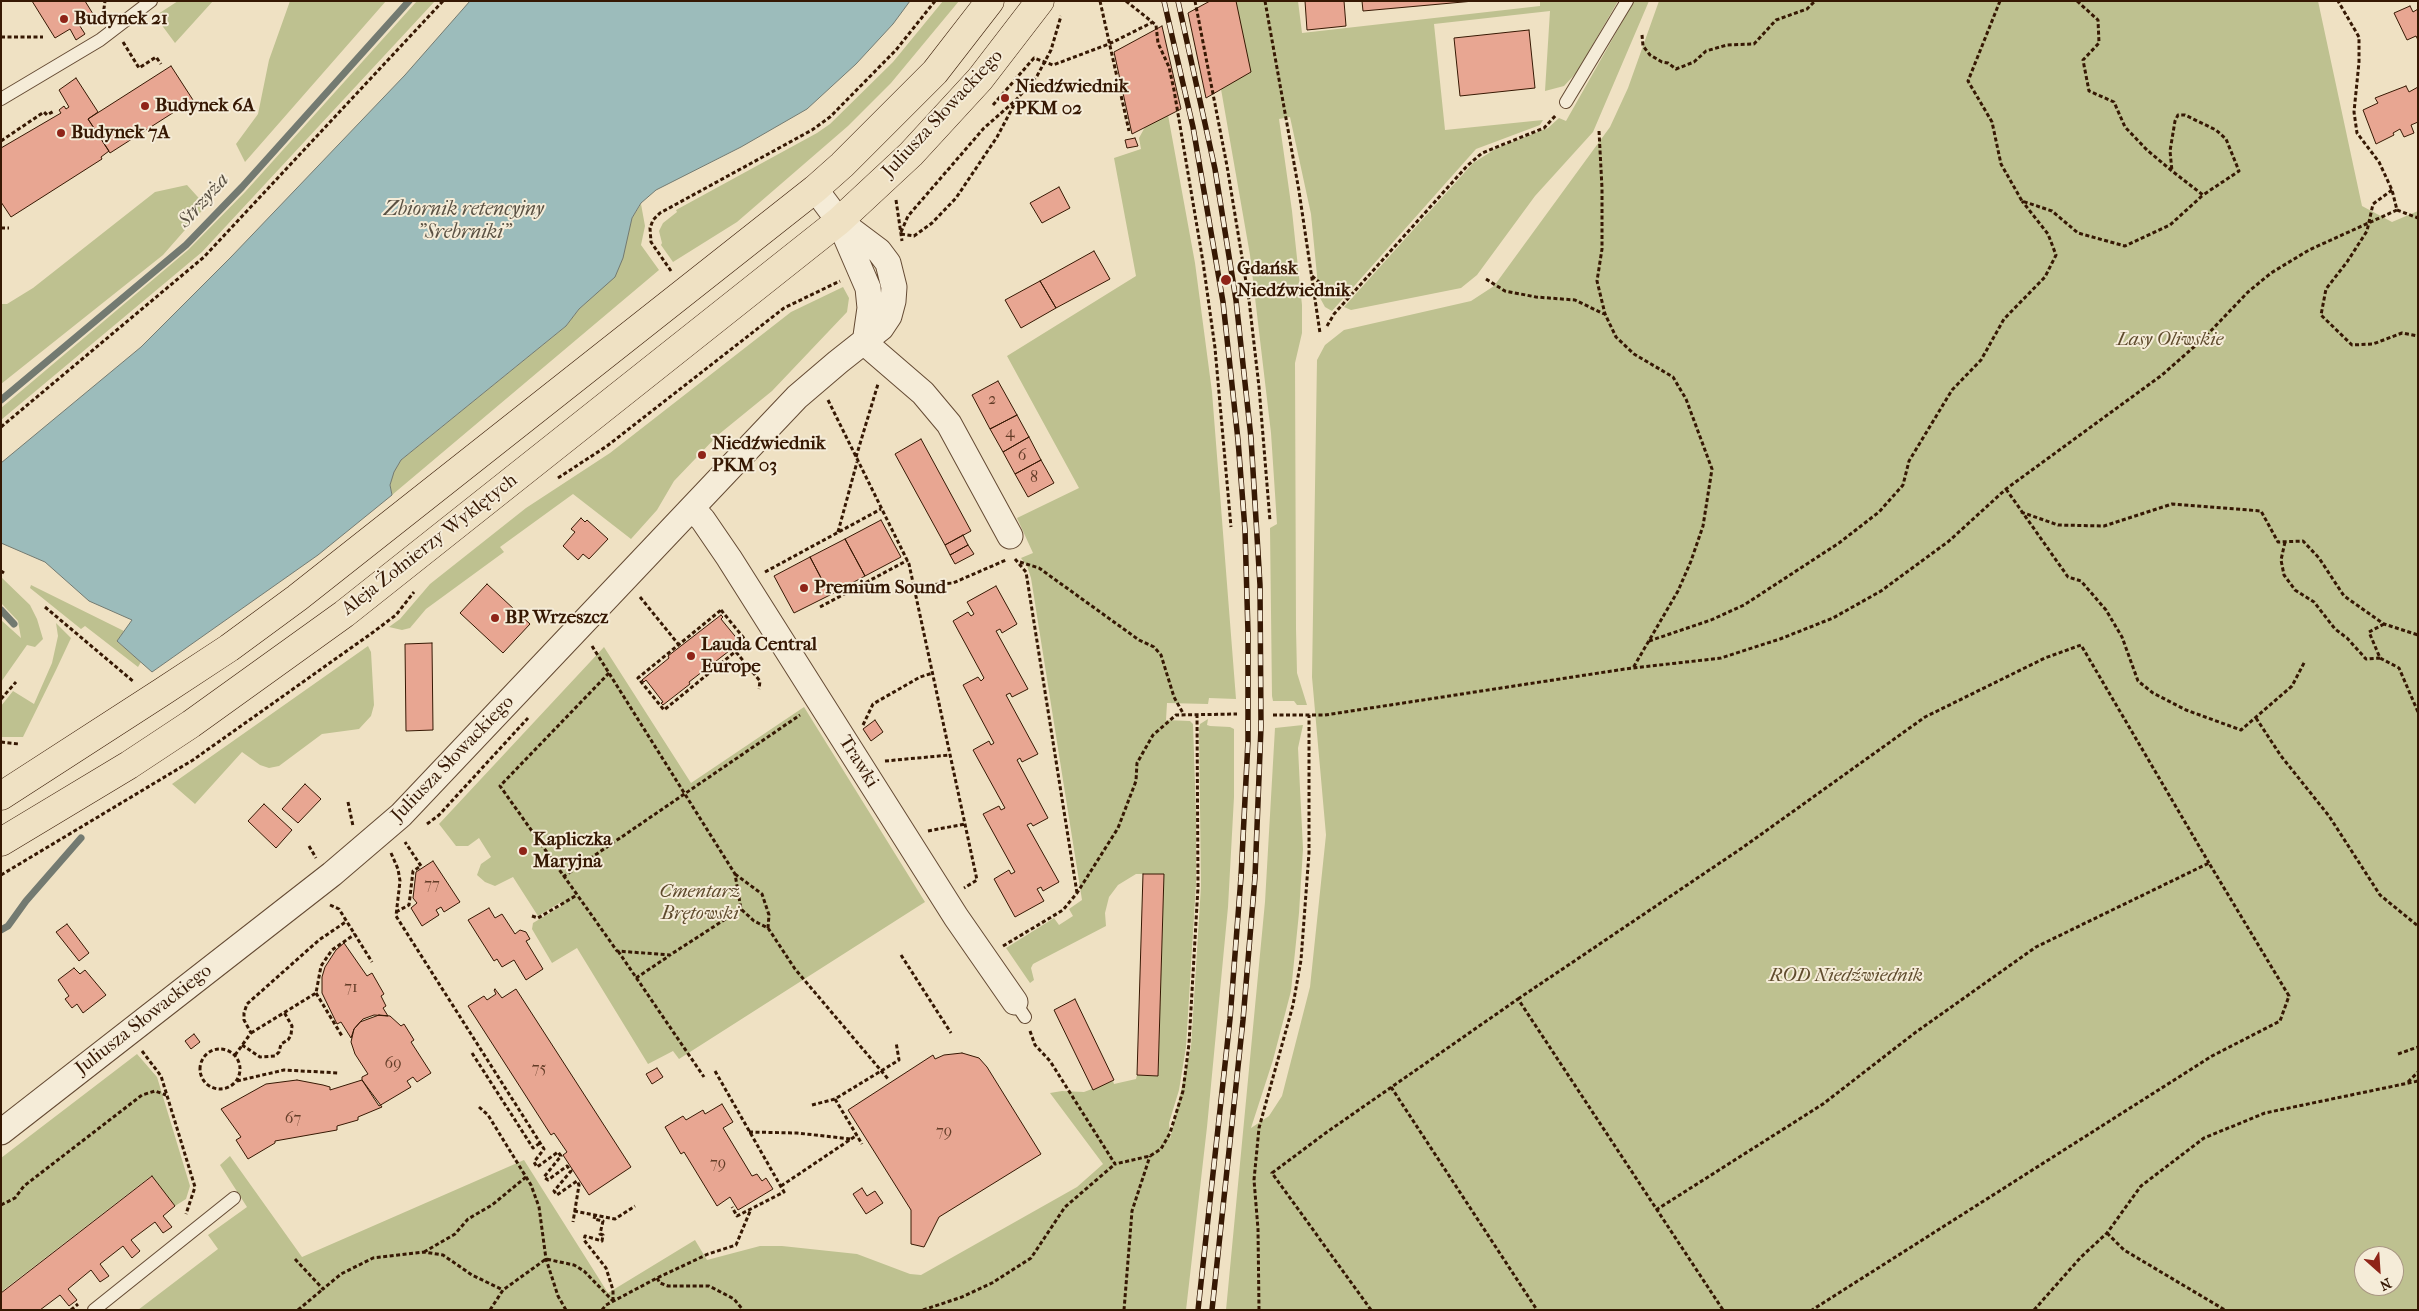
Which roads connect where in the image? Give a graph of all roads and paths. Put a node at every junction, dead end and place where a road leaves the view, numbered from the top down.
1 (151, 1) edge
2 (443, 1) edge
3 (935, 1) edge
4 (990, 1) edge
5 (1100, 1) edge
6 (1126, 1) edge
7 (1195, 1) edge
8 (1264, 1) edge
9 (1627, 1) edge
10 (1815, 1) edge
11 (2004, 1) edge
12 (2077, 1) edge
13 (2338, 1) edge
14 (2000, 2) edge
15 (1052, 4) edge
16 (1153, 22) junction
17 (1642, 35) dead end
18 (1, 37) edge
19 (43, 37) dead end
20 (121, 40) dead end
21 (1110, 44) junction
22 (1034, 58) dead end
23 (1045, 62) junction
24 (160, 64) dead end
25 (1, 99) edge
26 (1016, 100) junction
27 (1566, 102) joint
28 (54, 111) dead end
29 (1129, 131) dead end
30 (1599, 131) dead end
31 (1, 141) edge
32 (2172, 171) junction
33 (815, 189) junction
34 (2392, 190) junction
35 (2203, 195) junction
36 (2022, 201) junction
37 (2397, 210) junction
38 (2418, 218) edge
39 (839, 221) junction
40 (2368, 223) junction
41 (1, 228) edge
42 (8, 228) dead end
43 (672, 272) dead end
44 (1312, 276) junction
45 (1486, 279) dead end
46 (1348, 298) junction
47 (1605, 314) junction
48 (1327, 326) dead end
49 (1320, 333) dead end
50 (2418, 336) edge
51 (864, 343) junction
52 (881, 378) dead end
53 (826, 395) dead end
54 (1, 427) edge
55 (856, 459) junction
56 (2006, 489) junction
57 (692, 508) junction
58 (881, 509) junction
59 (2021, 512) junction
60 (1270, 521) dead end
61 (1231, 527) dead end
62 (838, 532) junction
63 (1010, 536) dead end
64 (2285, 542) junction
65 (908, 560) junction
66 (1019, 562) junction
67 (762, 573) dead end
68 (915, 586) junction
69 (635, 591) dead end
70 (45, 607) dead end
71 (820, 607) dead end
72 (2384, 624) junction
73 (2418, 636) edge
74 (1649, 641) junction
75 (590, 643) dead end
76 (679, 645) junction
77 (736, 652) junction
78 (2380, 658) junction
79 (2305, 661) dead end
80 (1633, 668) junction
81 (609, 673) junction
82 (932, 673) junction
83 (129, 678) dead end
84 (16, 682) dead end
85 (759, 689) dead end
86 (1, 698) edge
87 (534, 712) dead end
88 (2418, 712) edge
89 (803, 713) dead end
90 (1184, 714) junction
91 (1197, 714) junction
92 (1237, 714) dead end
93 (1273, 715) dead end
94 (1309, 715) junction
95 (2256, 718) junction
96 (859, 732) dead end
97 (1, 742) edge
98 (19, 744) dead end
99 (950, 755) junction
100 (882, 762) dead end
101 (685, 794) junction
102 (1, 796) edge
103 (348, 802) dead end
104 (965, 824) junction
105 (425, 826) dead end
106 (353, 828) dead end
107 (928, 832) dead end
108 (402, 838) dead end
109 (1, 842) edge
110 (309, 846) dead end
111 (389, 850) dead end
112 (317, 860) dead end
113 (2209, 863) junction
114 (735, 874) junction
115 (564, 877) junction
116 (977, 880) dead end
117 (1077, 892) junction
118 (577, 895) junction
119 (326, 904) dead end
120 (741, 909) junction
121 (396, 912) junction
122 (532, 916) dead end
123 (347, 921) junction
124 (2418, 926) edge
125 (768, 928) junction
126 (355, 934) junction
127 (1000, 948) dead end
128 (618, 951) junction
129 (670, 955) junction
130 (901, 955) dead end
131 (372, 962) dead end
132 (636, 978) junction
133 (316, 993) junction
134 (1518, 999) junction
135 (1020, 1009) joint
136 (284, 1012) junction
137 (251, 1033) junction
138 (951, 1033) dead end
139 (342, 1036) dead end
140 (896, 1042) dead end
141 (242, 1045) junction
142 (138, 1046) dead end
143 (2418, 1047) edge
144 (472, 1053) dead end
145 (2398, 1054) dead end
146 (235, 1055) junction
147 (715, 1071) dead end
148 (881, 1071) junction
149 (2418, 1072) edge
150 (339, 1073) dead end
151 (704, 1077) dead end
152 (889, 1080) dead end
153 (237, 1081) junction
154 (2418, 1081) edge
155 (2407, 1083) junction
156 (1391, 1087) junction
157 (167, 1095) junction
158 (836, 1099) junction
159 (812, 1105) dead end
160 (479, 1107) dead end
161 (1, 1132) edge
162 (749, 1132) junction
163 (857, 1136) junction
164 (851, 1139) junction
165 (540, 1143) junction
166 (862, 1144) dead end
167 (1150, 1156) junction
168 (1115, 1164) junction
169 (526, 1177) junction
170 (781, 1186) junction
171 (195, 1187) dead end
172 (234, 1198) dead end
173 (1, 1205) edge
174 (635, 1206) dead end
175 (732, 1207) dead end
176 (752, 1209) junction
177 (1656, 1210) junction
178 (574, 1211) junction
179 (595, 1215) junction
180 (573, 1222) dead end
181 (2107, 1233) junction
182 (424, 1252) junction
183 (296, 1259) dead end
184 (546, 1259) junction
185 (657, 1278) junction
186 (324, 1288) junction
187 (503, 1290) junction
188 (613, 1301) junction
189 (94, 1310) edge
190 (298, 1310) edge
191 (490, 1310) edge
192 (566, 1310) edge
193 (602, 1310) edge
194 (743, 1310) edge
195 (924, 1310) edge
196 (1124, 1310) edge
197 (1259, 1310) edge
198 (1371, 1310) edge
199 (1537, 1310) edge
200 (1723, 1310) edge
201 (1812, 1310) edge
202 (2034, 1310) edge
203 (2225, 1310) edge

1 - 25 lane
2 - 54 path
3 - 43 path
4 - 33 main road, Juliusza Słowackiego
5 - 21 path
6 - 16 path
7 - 60 path
8 - 44 path
9 - 27 lane
10 - 17 path
11 - 14 path
12 - 32 path
13 - 34 path
14 - 36 path
15 - 23 path
15 - 39 main road, Juliusza Słowackiego
16 - 21 path
16 - 61 path
18 - 19 path
20 - 24 path
21 - 23 path
21 - 29 path
22 - 23 path
23 - 26 path
26 - 26 path
27 - 46 path
28 - 31 path
30 - 47 path
32 - 35 path
32 - 35 path
33 - 39 street
33 - 102 main road
34 - 37 path
34 - 40 path
35 - 36 path
36 - 74 path
37 - 38 path
37 - 40 path
39 - 51 street
39 - 109 main road, Aleja Żołnierzy Wyklętych
40 - 50 path
40 - 56 path
41 - 42 path
44 - 46 path
44 - 49 path
45 - 47 path
46 - 48 path
47 - 74 path
51 - 57 street, Juliusza Słowackiego
51 - 63 street
52 - 55 path
53 - 55 path
55 - 58 path
55 - 62 path
56 - 59 path
56 - 80 path
57 - 135 street, Trawki
57 - 161 street, Juliusza Słowackiego
58 - 62 path
58 - 65 path
59 - 64 path
59 - 95 path
62 - 67 path
64 - 72 path
64 - 78 path
65 - 68 path
65 - 71 path
66 - 68 path
66 - 90 path
66 - 117 path
68 - 82 path
69 - 76 path
70 - 83 path
72 - 73 path
72 - 78 path
74 - 80 path
75 - 81 path
76 - 77 path
76 - 77 path
77 - 85 path
78 - 88 path
79 - 95 path
80 - 94 path
81 - 101 path
81 - 115 path
82 - 96 path
82 - 99 path
84 - 86 path
87 - 105 path
89 - 101 path
90 - 91 path
90 - 117 path
91 - 92 path
91 - 167 path
93 - 94 path
94 - 197 path
95 - 124 path
97 - 98 path
99 - 100 path
99 - 104 path
101 - 114 path
101 - 115 path
103 - 106 path
104 - 107 path
104 - 116 path
108 - 121 path
110 - 112 path
111 - 121 path
113 - 134 path
113 - 177 path
113 - 201 path
114 - 120 path
114 - 125 path
115 - 118 path
117 - 127 path
118 - 122 path
118 - 128 path
119 - 123 path
120 - 125 path
120 - 129 path
121 - 165 path
123 - 126 path
123 - 137 path
125 - 148 path
126 - 131 path
126 - 133 path
128 - 129 path
128 - 132 path
129 - 132 path
130 - 138 path
132 - 151 path
133 - 136 path
133 - 139 path
134 - 156 path
134 - 177 path
135 - 168 path
136 - 137 path
136 - 141 path
137 - 141 path
140 - 148 path
141 - 146 path
142 - 157 path
143 - 145 path
144 - 165 path
146 - 153 path
146 - 153 path
147 - 162 path
148 - 152 path
148 - 158 path
149 - 155 path
150 - 153 path
154 - 155 path
155 - 181 path
156 - 198 path
156 - 199 path
157 - 171 path
157 - 173 path
158 - 159 path
158 - 163 path
160 - 169 path
162 - 164 path
162 - 170 path
163 - 164 path
163 - 166 path
164 - 170 path
165 - 178 path
167 - 168 path
167 - 196 path
168 - 195 path
169 - 182 path
169 - 184 path
170 - 176 path
172 - 189 lane
174 - 179 path
175 - 176 path
176 - 185 path
177 - 200 path
178 - 179 path
178 - 180 path
179 - 188 path
181 - 202 path
181 - 203 path
182 - 186 path
182 - 187 path
183 - 186 path
184 - 187 path
184 - 188 path
184 - 192 path
185 - 188 path
185 - 194 path
186 - 190 path
187 - 191 path
188 - 193 path

